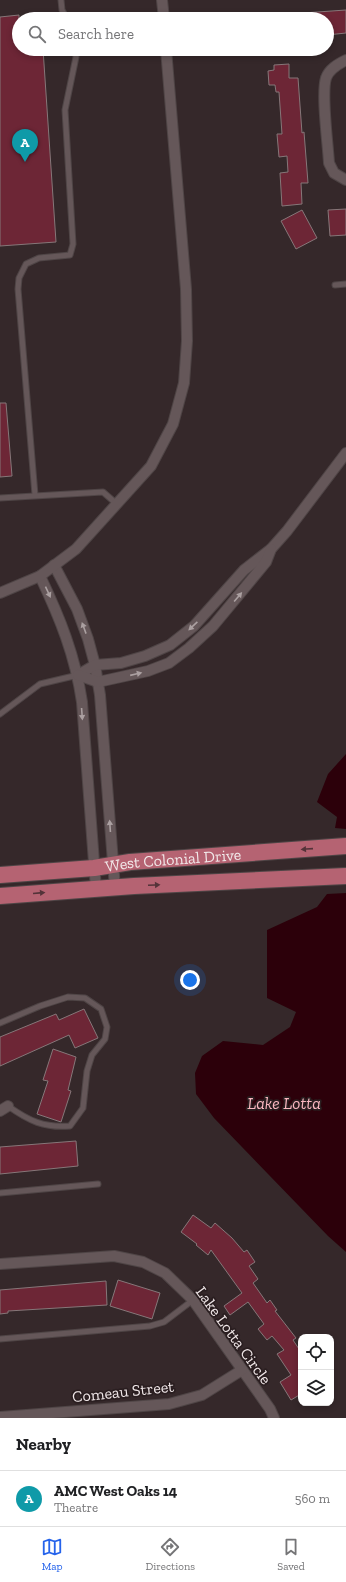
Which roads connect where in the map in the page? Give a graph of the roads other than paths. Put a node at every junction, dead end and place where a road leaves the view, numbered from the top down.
1 (61, 0) edge
2 (162, 0) edge
3 (63, 12) edge
4 (163, 12) edge
5 (76, 56) edge
6 (167, 56) edge
7 (346, 60) edge
8 (346, 180) edge
9 (346, 284) edge
10 (335, 285) dead end
11 (346, 453) edge
12 (35, 495) junction
13 (0, 498) edge
14 (118, 505) junction
15 (271, 549) junction
16 (54, 565) junction
17 (40, 576) junction
18 (0, 593) edge
19 (95, 665) junction
20 (78, 675) junction
21 (98, 682) junction
22 (0, 714) edge
23 (346, 846) edge
24 (114, 865) junction
25 (94, 868) junction
26 (0, 876) edge
27 (346, 876) edge
28 (115, 888) junction
29 (96, 889) junction
30 (0, 896) edge
31 (0, 1023) edge
32 (4, 1108) edge
33 (98, 1184) dead end
34 (0, 1192) edge
35 (0, 1264) edge
36 (193, 1300) junction
37 (0, 1339) edge
38 (242, 1370) junction
39 (0, 1417) edge
40 (274, 1418) edge

1 - 3 lane
2 - 4 street
5 - 12 lane
6 - 14 street
7 - 8 street
9 - 10 lane
11 - 15 street
12 - 13 lane
12 - 14 lane
14 - 16 street
15 -> 19 street
21 -> 15 street
16 - 17 street
19 -> 16 street
17 - 18 street
17 -> 20 street
19 - 20 street
19 - 21 street
20 - 21 street
20 - 22 lane
20 -> 25 street
24 -> 21 street
23 -> 24 highway, West Colonial Drive
24 - 25 highway, West Colonial Drive
24 - 28 street
25 - 26 highway, West Colonial Drive
25 - 29 street
28 -> 27 highway, West Colonial Drive
28 - 29 highway, West Colonial Drive
30 -> 29 highway, West Colonial Drive
31 - 32 lane
33 - 34 lane
35 - 36 street, Lake Lotta Circle
36 - 37 lane
36 - 38 street, Lake Lotta Circle
38 - 39 street, Comeau Street
38 - 40 street, Lake Lotta Circle

